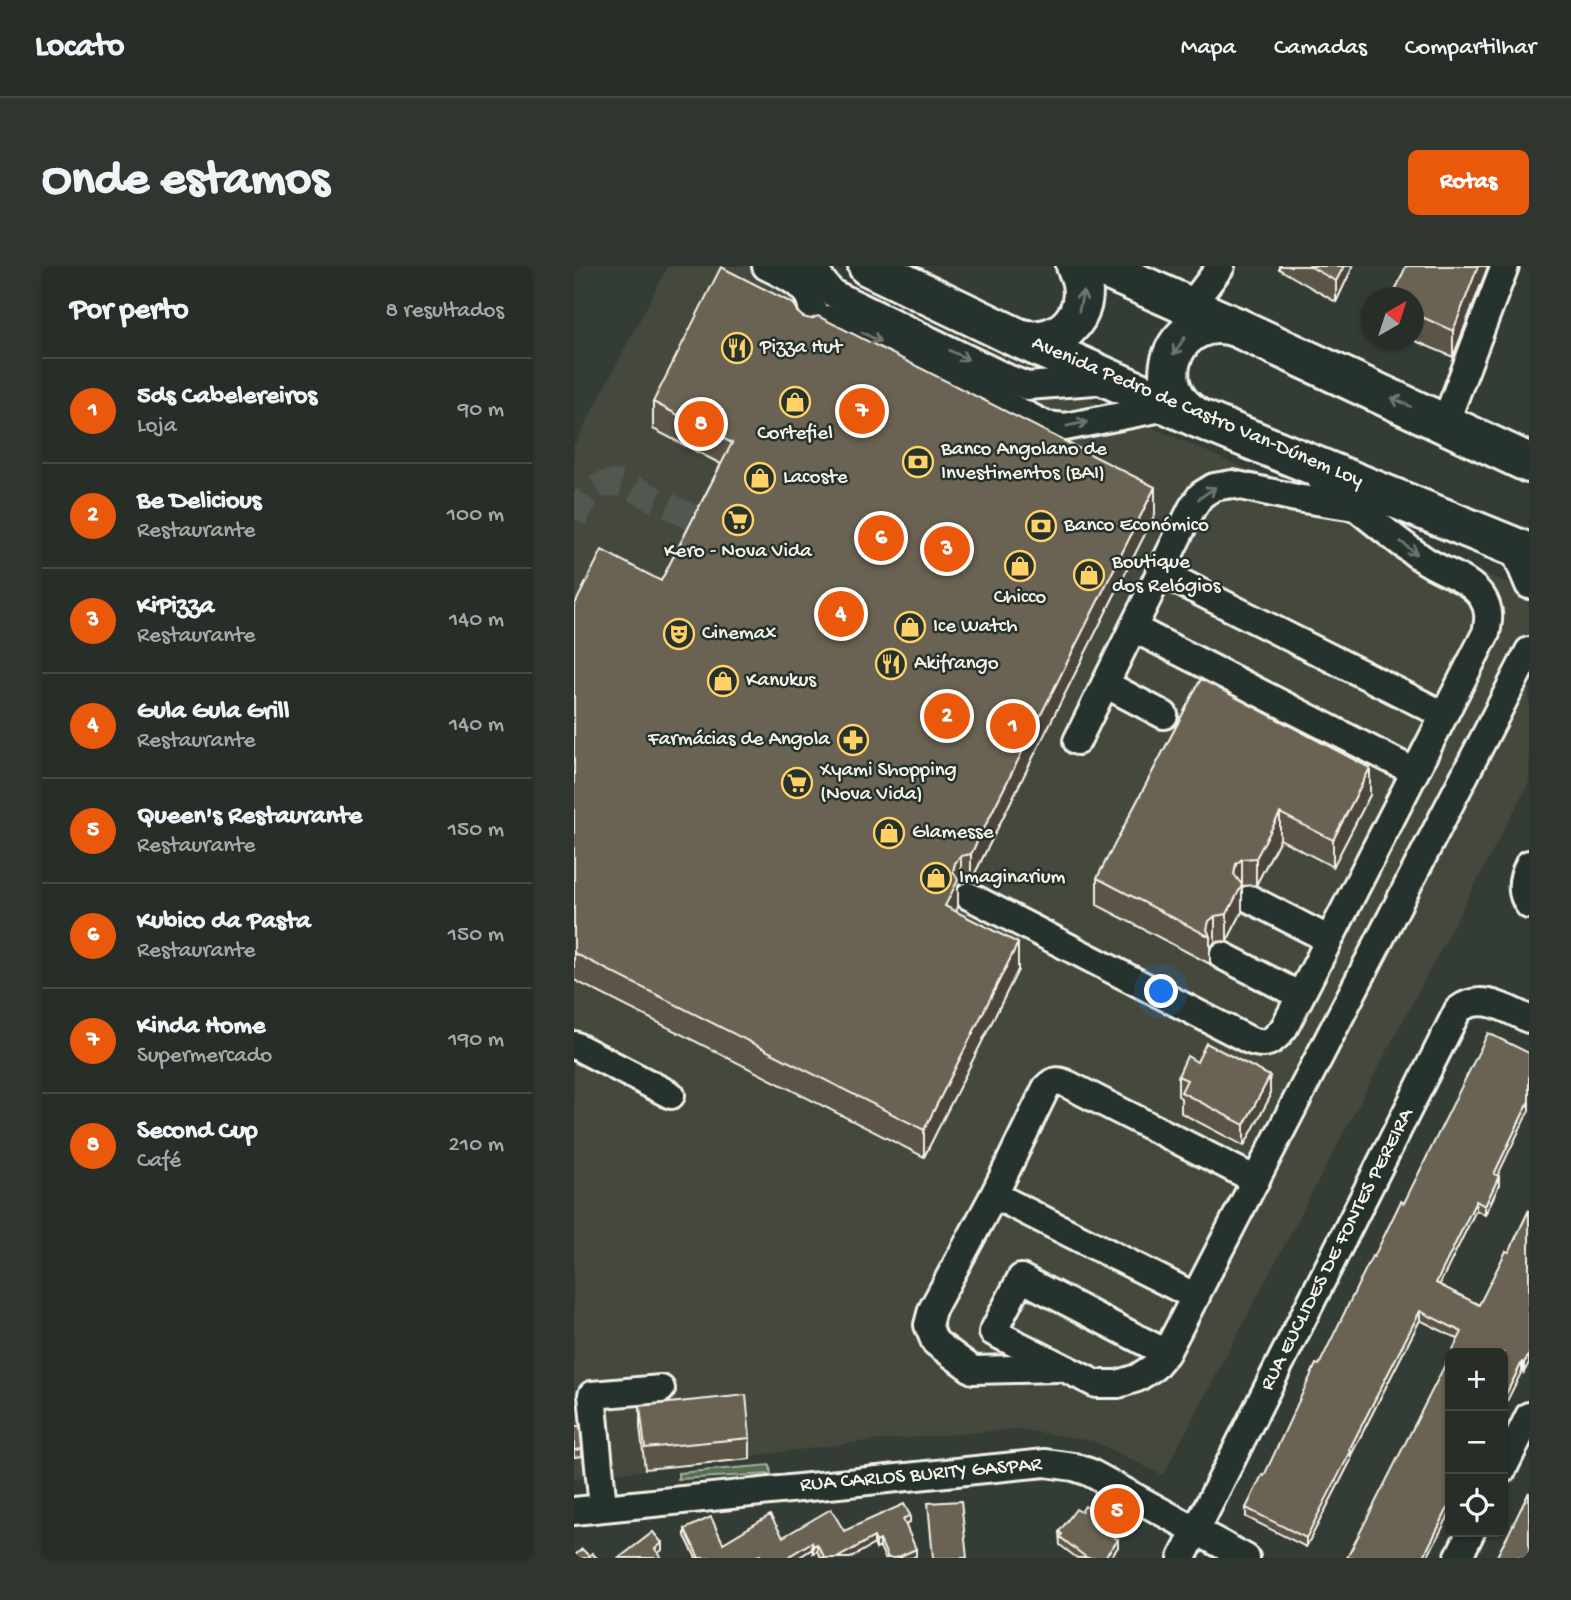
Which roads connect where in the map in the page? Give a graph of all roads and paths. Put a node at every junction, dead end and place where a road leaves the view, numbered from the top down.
1 (766, 266) edge
2 (806, 266) edge
3 (868, 266) edge
4 (1076, 266) edge
5 (1098, 266) edge
6 (1221, 266) edge
7 (1505, 266) edge
8 (1190, 307) junction
9 (1238, 328) junction
10 (1016, 337) junction
11 (1113, 379) junction
12 (1186, 412) junction
13 (1445, 423) junction
14 (1294, 457) junction
15 (1529, 463) edge
16 (1355, 507) junction
17 (1450, 520) junction
18 (1521, 550) edge
19 (1160, 572) junction
20 (1529, 585) edge
21 (1133, 628) junction
22 (1529, 651) edge
23 (1105, 684) junction
24 (1164, 715) dead end
25 (1444, 715) junction
26 (1077, 741) dead end
27 (1415, 772) junction
28 (1529, 864) edge
29 (969, 896) dead end
30 (1250, 899) dead end
31 (1529, 905) edge
32 (1328, 939) junction
33 (1223, 956) dead end
34 (1299, 995) junction
35 (1527, 1012) edge
36 (574, 1045) edge
37 (671, 1095) dead end
38 (1256, 1180) junction
39 (994, 1195) junction
40 (1196, 1297) junction
41 (993, 1332) junction
42 (1166, 1353) junction
43 (1063, 1368) junction
44 (973, 1370) junction
45 (661, 1390) dead end
46 (1529, 1416) edge
47 (1508, 1459) edge
48 (603, 1507) junction
49 (574, 1511) edge
50 (1196, 1531) junction
51 (1468, 1537) edge
52 (1182, 1558) edge
53 (1245, 1558) edge
54 (1458, 1558) edge

1 -> 12 street
2 -> 11 street
3 - 10 highway, Avenida Pedro de Castro Van-Dúnem Loy
10 -> 4 highway
5 - 8 highway
6 - 8 street
7 - 13 street
8 - 9 highway
9 -> 12 highway
13 -> 9 highway
10 - 11 highway, Avenida Pedro de Castro Van-Dúnem Loy
11 - 12 highway, Avenida Pedro de Castro Van-Dúnem Loy
12 - 14 highway, Avenida Pedro de Castro Van-Dúnem Loy
13 - 15 highway
14 - 16 street
14 - 17 highway, Avenida Pedro de Castro Van-Dúnem Loy
16 - 17 street
19 -> 16 street
16 -> 25 street
17 - 18 highway, Avenida Pedro de Castro Van-Dúnem Loy
18 - 20 street
19 - 21 street
19 - 25 street
21 - 23 street
21 - 27 street
22 - 38 street
23 - 24 street
23 - 26 street
25 - 27 street
27 - 32 street
28 - 31 street
29 - 34 street
30 - 32 street
32 - 34 street
33 - 34 street
35 - 50 street, RUA EUCLIDES DE FONTES PEREIRA
36 - 37 street
38 - 39 street
38 - 40 street
39 - 40 street
39 - 44 street
40 - 42 street
41 - 42 street
41 - 43 street
41 - 44 street
42 - 43 street
43 - 44 street
45 - 48 street
46 - 47 street
48 - 49 street, RUA CARLOS BURITY GASPAR
48 - 50 street, RUA CARLOS BURITY GASPAR
50 - 52 street, RUA EUCLIDES DE FONTES PEREIRA
50 - 53 street, RUA CARLOS BURITY GASPAR
51 - 54 street

